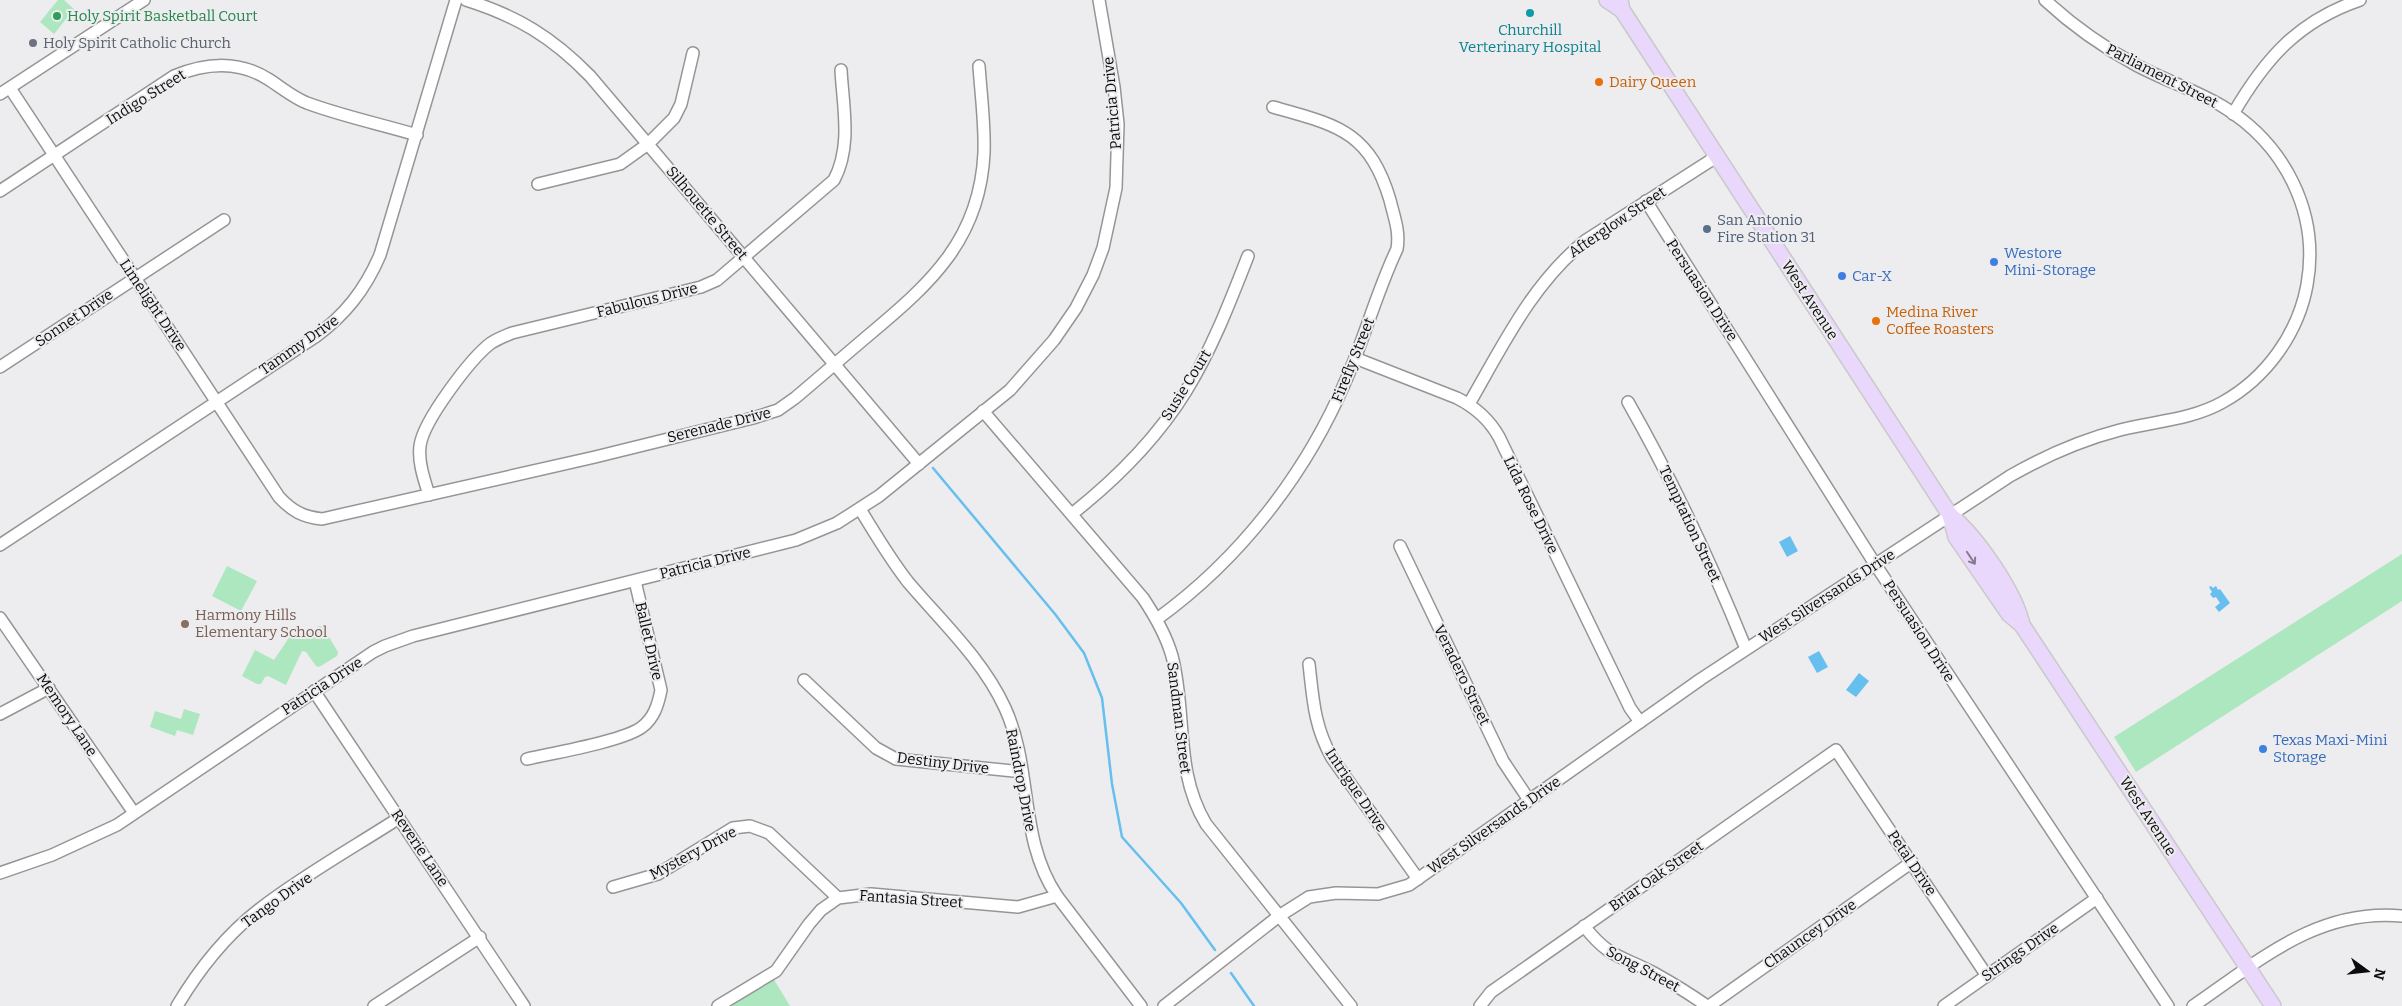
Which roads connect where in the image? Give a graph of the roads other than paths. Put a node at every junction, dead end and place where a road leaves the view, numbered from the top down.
1 (144, 0) edge
2 (456, 0) edge
3 (466, 0) edge
4 (1099, 0) edge
5 (1607, 0) edge
6 (2045, 0) edge
7 (2360, 0) edge
8 (1621, 5) edge
9 (693, 53) dead end
10 (979, 66) dead end
11 (841, 70) dead end
12 (5, 91) edge
13 (1273, 107) dead end
14 (2233, 114) junction
15 (417, 135) junction
16 (648, 144) junction
17 (54, 156) junction
18 (1716, 157) junction
19 (538, 184) dead end
20 (0, 191) edge
21 (1646, 201) junction
22 (224, 220) dead end
23 (1248, 256) dead end
24 (745, 257) junction
25 (135, 278) junction
26 (1354, 358) junction
27 (834, 365) junction
28 (0, 368) edge
29 (218, 401) junction
30 (1628, 402) dead end
31 (1469, 404) junction
32 (983, 411) junction
33 (919, 464) junction
34 (429, 494) junction
35 (860, 509) junction
36 (1072, 514) junction
37 (1950, 515) junction
38 (302, 516) joint
39 (0, 545) edge
40 (1400, 546) dead end
41 (1875, 564) junction
42 (635, 581) junction
43 (0, 618) edge
44 (1157, 620) junction
45 (1746, 649) junction
46 (1309, 664) dead end
47 (804, 680) dead end
48 (49, 688) junction
49 (314, 691) junction
50 (0, 714) edge
51 (1640, 722) junction
52 (1836, 750) joint
53 (527, 759) dead end
54 (1022, 772) junction
55 (1529, 800) junction
56 (134, 813) junction
57 (399, 818) junction
58 (1912, 862) junction
59 (0, 873) edge
60 (1418, 879) junction
61 (613, 887) dead end
62 (1058, 896) junction
63 (838, 898) junction
64 (2096, 898) junction
65 (1279, 916) junction
66 (2402, 916) edge
67 (1584, 926) junction
68 (480, 937) junction
69 (2248, 968) junction
70 (1987, 976) junction
71 (177, 1006) edge
72 (374, 1006) edge
73 (524, 1006) edge
74 (718, 1006) edge
75 (1141, 1006) edge
76 (1164, 1006) edge
77 (1351, 1006) edge
78 (1480, 1006) edge
79 (1708, 1006) edge
80 (1944, 1006) edge
81 (2168, 1006) edge
82 (2193, 1006) edge
83 (2273, 1006) edge

1 - 12 street
2 - 15 street, Tammy Drive
3 - 16 street, Silhouette Street
4 - 32 street, Patricia Drive
5 - 8 main road, West Avenue
6 - 14 street, Parliament Street
7 - 14 street
8 - 18 main road, West Avenue
9 - 16 street
10 - 27 street, Serenade Drive
11 - 24 street, Fabulous Drive
12 - 17 street, Limelight Drive
13 - 26 street, Firefly Street
14 - 37 street, West Silversands Drive
15 - 17 street, Indigo Street
15 - 29 street, Tammy Drive
16 - 19 street
16 - 24 street, Silhouette Street
17 - 20 street, Indigo Street
17 - 25 street, Limelight Drive
18 - 21 street, Afterglow Street
18 - 37 main road, West Avenue
21 - 31 street, Afterglow Street
21 - 41 street, Persuasion Drive
22 - 25 street, Sonnet Drive
23 - 36 street, Susie Court
24 - 27 street, Silhouette Street
24 - 34 street, Fabulous Drive
25 - 28 street, Sonnet Drive
25 - 29 street, Limelight Drive
26 - 31 street, Lida Rose Drive
26 - 44 street, Firefly Street
27 - 33 street, Silhouette Street
27 - 34 street, Serenade Drive
29 - 38 street, Limelight Drive
29 - 39 street, Tammy Drive
30 - 45 street, Temptation Street
31 - 51 street, Lida Rose Drive
32 - 33 street, Patricia Drive
32 - 36 street, Sandman Street
33 - 35 street, Patricia Drive
34 - 38 street, Serenade Drive
35 - 42 street, Patricia Drive
35 - 54 street, Raindrop Drive
36 - 44 street, Sandman Street
37 - 41 street, West Silversands Drive
37 - 69 main road, West Avenue
40 - 55 street, Veradero Street
41 - 45 street, West Silversands Drive
41 - 64 street, Persuasion Drive
42 - 49 street, Patricia Drive
42 - 53 street, Ballet Drive
43 - 48 street, Memory Lane
44 - 65 street, Sandman Street
45 - 51 street, West Silversands Drive
46 - 60 street, Intrigue Drive
47 - 54 street, Destiny Drive
48 - 50 street
48 - 56 street, Memory Lane
49 - 56 street, Patricia Drive
49 - 57 street, Reverie Lane
51 - 55 street, West Silversands Drive
52 - 58 street, Petal Drive
52 - 67 street, Briar Oak Street
54 - 62 street, Raindrop Drive
55 - 60 street, West Silversands Drive
56 - 59 street, Patricia Drive
57 - 68 street, Reverie Lane
57 - 71 street, Tango Drive
58 - 70 street, Petal Drive
58 - 79 street, Chauncey Drive
60 - 65 street, West Silversands Drive
61 - 63 street, Mystery Drive
62 - 63 street, Fantasia Street
62 - 75 street, Raindrop Drive
63 - 74 street, Fantasia Street
64 - 70 street, Strings Drive
64 - 81 street, Persuasion Drive
65 - 76 street, West Silversands Drive
65 - 77 street, Sandman Street
66 - 69 street
67 - 78 street, Briar Oak Street
67 - 79 street, Song Street
68 - 72 street
68 - 73 street, Reverie Lane
69 - 82 street
69 - 83 main road, West Avenue
70 - 80 street, Strings Drive

